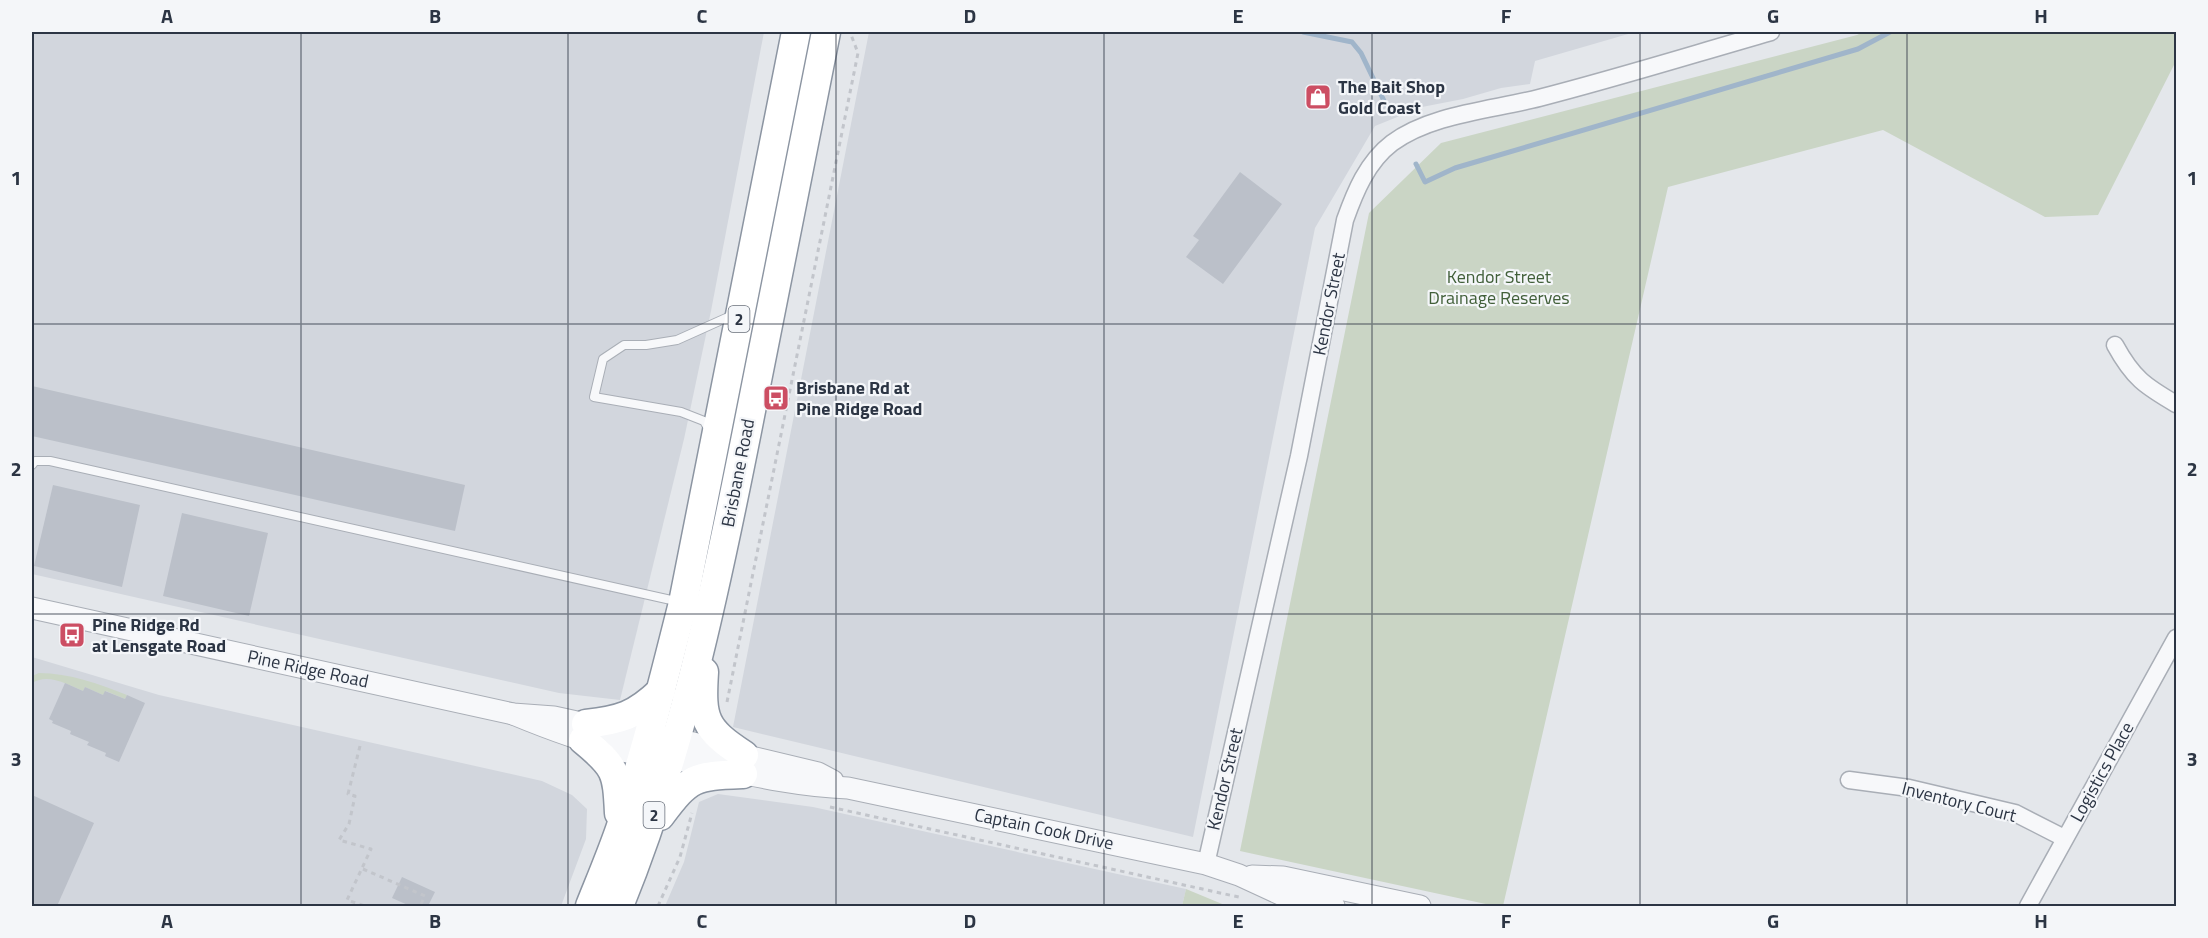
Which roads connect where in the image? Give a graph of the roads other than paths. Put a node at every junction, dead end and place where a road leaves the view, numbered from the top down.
1 (796, 32) edge
2 (826, 32) edge
3 (1771, 32) edge
4 (741, 311) junction
5 (2115, 345) dead end
6 (2176, 404) edge
7 (715, 441) junction
8 (32, 465) edge
9 (683, 603) junction
10 (32, 608) edge
11 (706, 625) junction
12 (2176, 639) edge
13 (661, 691) junction
14 (584, 732) junction
15 (659, 747) junction
16 (744, 764) junction
17 (1849, 780) dead end
18 (620, 831) junction
19 (648, 833) junction
20 (2064, 838) junction
21 (1206, 864) junction
22 (1239, 875) junction
23 (590, 906) edge
24 (619, 906) edge
25 (1334, 906) edge
26 (1420, 906) edge
27 (2028, 906) edge

1 - 4 highway, Brisbane Road / 2
2 - 11 highway, Brisbane Road / 2
3 - 21 street, Kendor Street
4 - 7 highway, Brisbane Road / 2
4 - 7 lane
5 - 6 street
7 - 9 highway, Brisbane Road / 2
8 - 9 lane
9 - 13 highway, Brisbane Road / 2
10 - 14 street, Pine Ridge Road
11 - 15 highway, Brisbane Road / 2
11 - 16 highway
12 - 20 street, Logistics Place
13 - 14 highway
13 - 15 highway, Brisbane Road / 2
14 - 15 street, Pine Ridge Road
14 - 18 highway
15 - 16 street, Captain Cook Drive
15 - 18 highway, Brisbane Road / 2
15 - 19 highway, Brisbane Road / 2
16 - 19 highway
16 - 21 street, Captain Cook Drive
17 - 20 street, Inventory Court
18 - 23 highway, Brisbane Road / 2
19 - 24 highway, Brisbane Road / 2
20 - 27 street, Logistics Place
21 - 22 street, Captain Cook Drive
22 - 25 street, Captain Cook Drive
22 - 26 street, Captain Cook Drive

